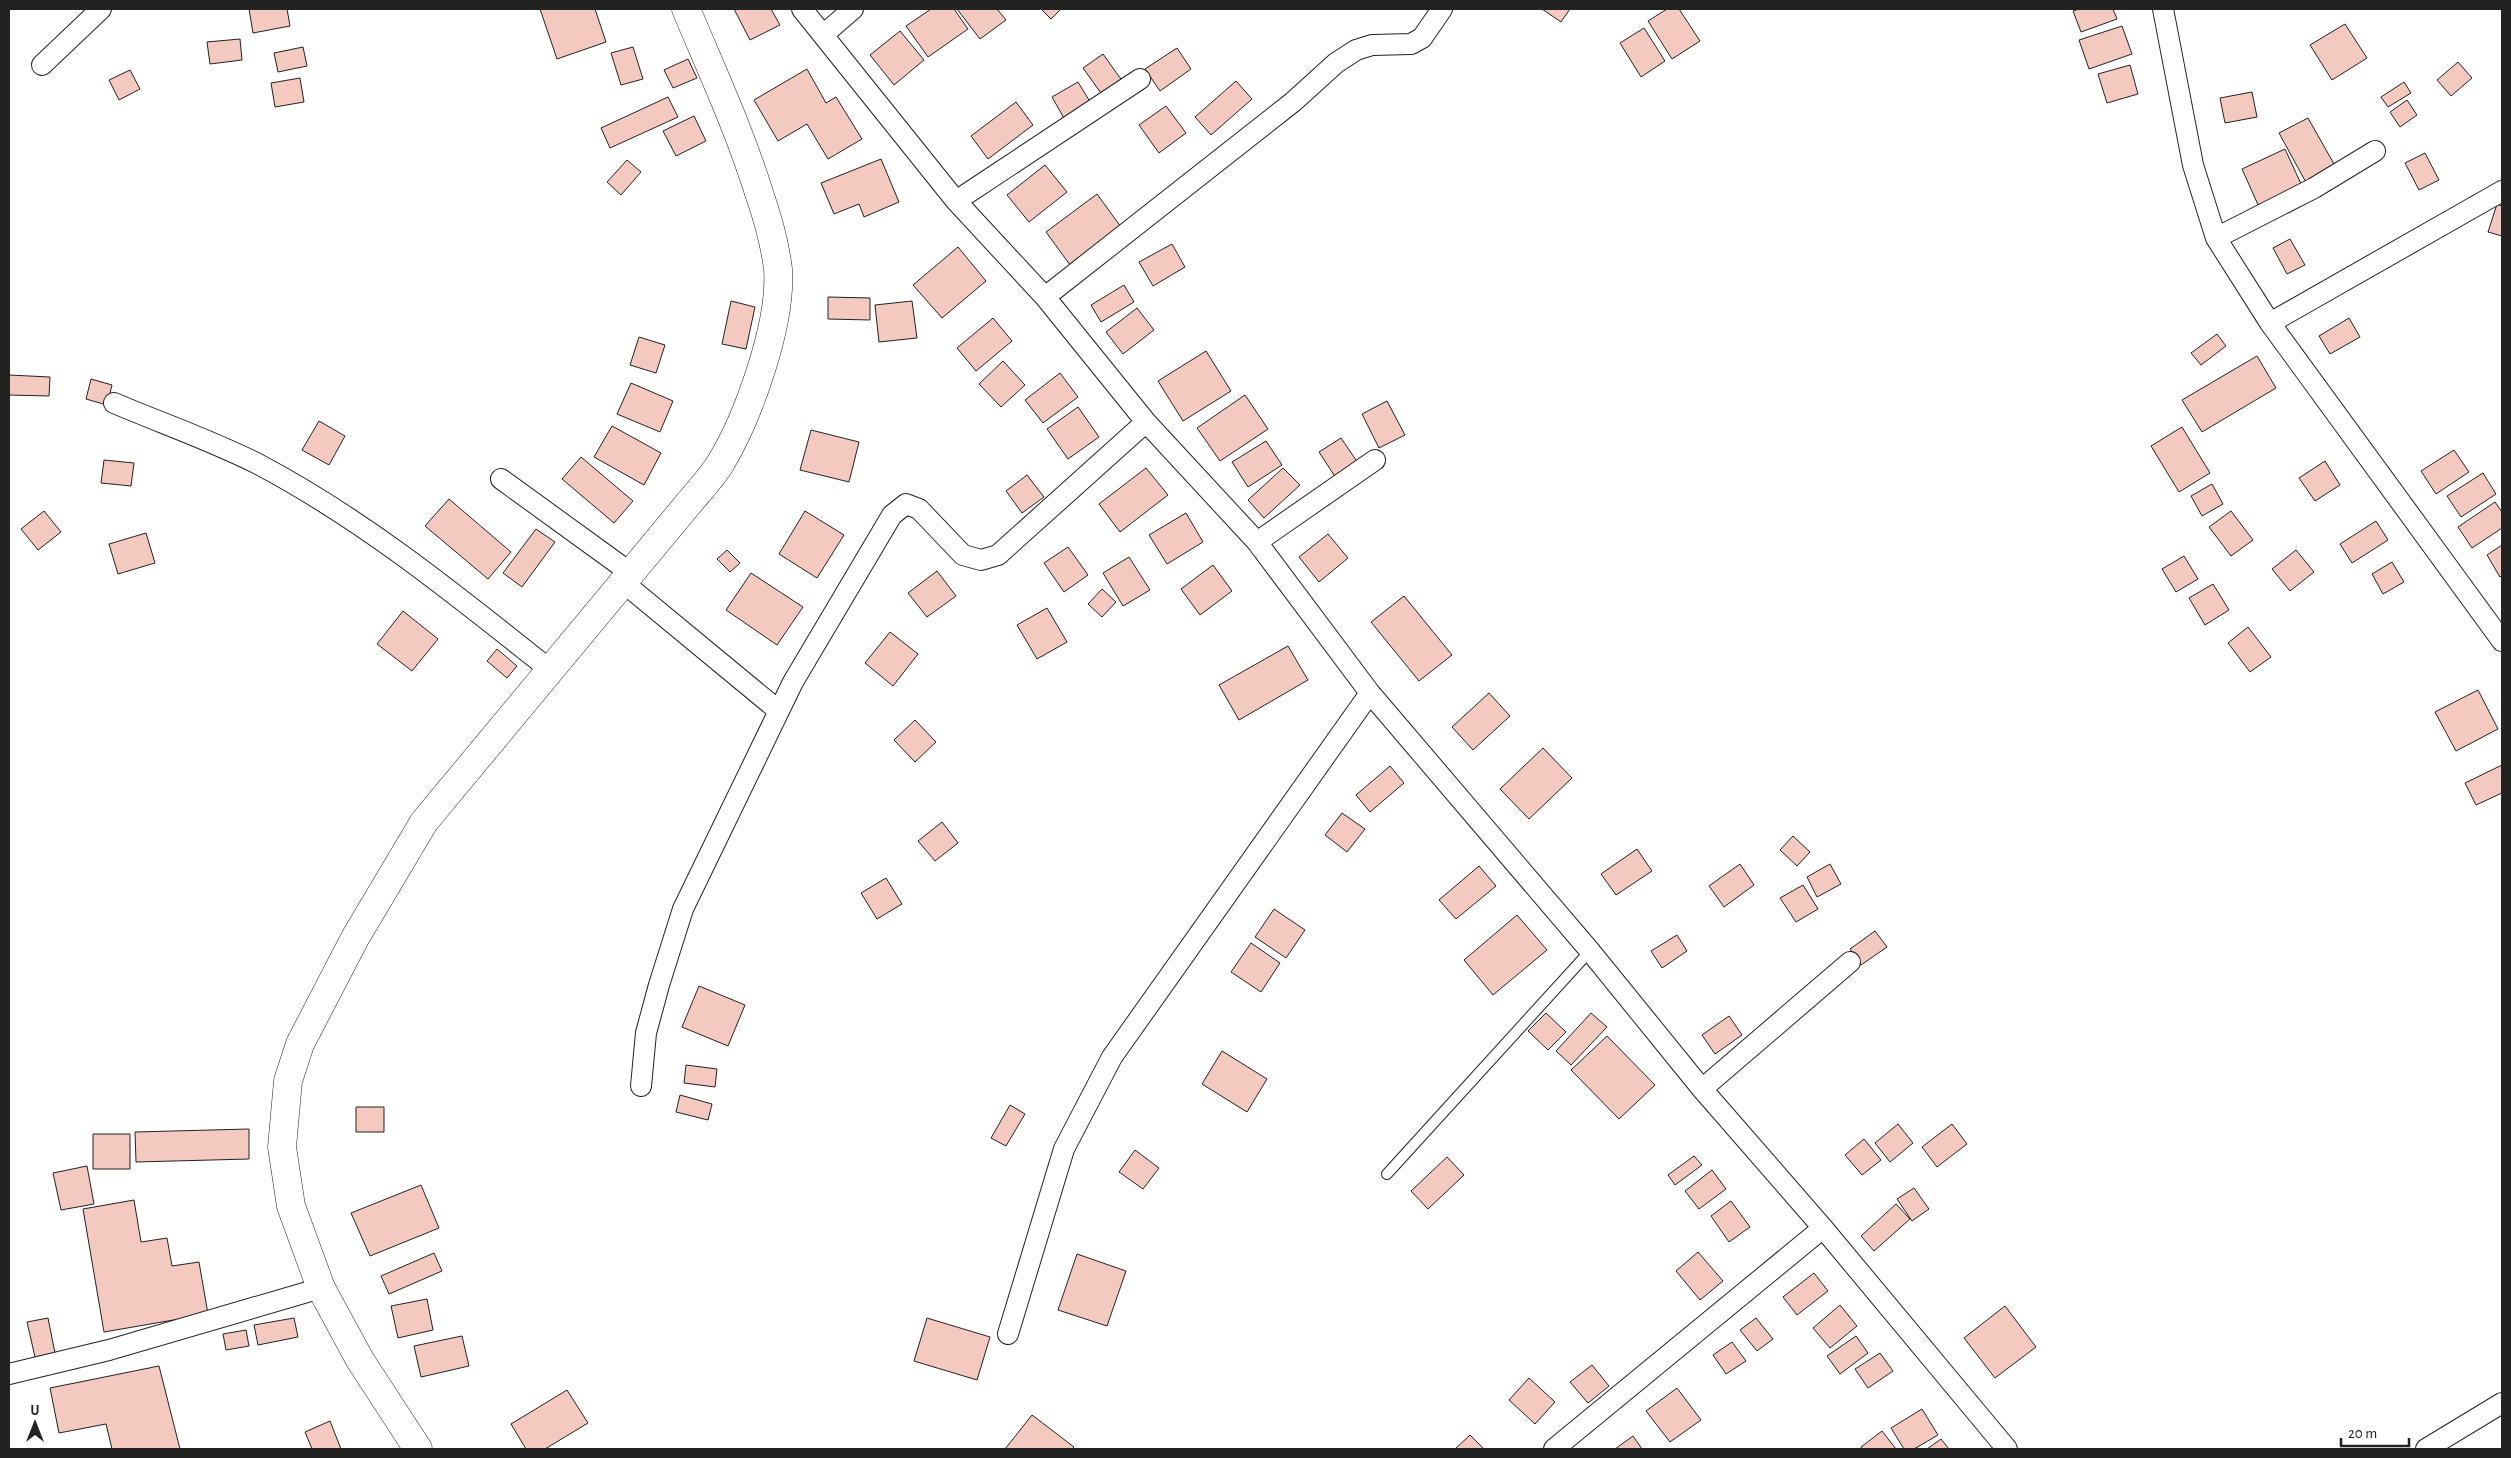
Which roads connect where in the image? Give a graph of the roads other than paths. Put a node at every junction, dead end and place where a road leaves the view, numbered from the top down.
1 (101, 9) edge
2 (686, 9) edge
3 (802, 9) edge
4 (853, 9) edge
5 (1442, 9) edge
6 (2163, 9) edge
7 (823, 35) junction
8 (42, 65) dead end
9 (1140, 78) dead end
10 (2375, 151) dead end
11 (2502, 191) edge
12 (956, 201) junction
13 (2216, 238) junction
14 (1045, 296) junction
15 (2270, 323) junction
16 (114, 403) dead end
17 (1146, 422) junction
18 (1375, 460) dead end
19 (501, 478) dead end
20 (1257, 542) junction
21 (628, 578) junction
22 (2502, 641) edge
23 (549, 670) junction
24 (1370, 693) junction
25 (779, 711) junction
26 (1590, 951) junction
27 (1850, 962) dead end
28 (641, 1086) dead end
29 (1702, 1089) junction
30 (1386, 1174) dead end
31 (1823, 1228) junction
32 (321, 1288) junction
33 (1008, 1334) dead end
34 (9, 1374) edge
35 (2502, 1402) edge
36 (418, 1449) edge
37 (1554, 1449) edge
38 (2007, 1449) edge
39 (2426, 1449) edge

1 - 8 street
2 - 21 highway
3 - 7 street
4 - 7 street
5 - 14 street
6 - 13 street
7 - 12 street
9 - 12 street
10 - 13 street
11 - 15 street
12 - 14 street
13 - 15 street
14 - 17 street
15 - 22 street
16 - 23 street
17 - 20 street
17 - 25 street
18 - 20 street
19 - 21 street
20 - 24 street
21 - 23 highway
21 - 25 street
23 - 32 highway
24 - 26 street
24 - 33 street
25 - 28 street
26 - 29 street
26 - 30 lane
27 - 29 street
29 - 31 street
31 - 37 street
31 - 38 street
32 - 34 street
32 - 36 highway
35 - 39 street

